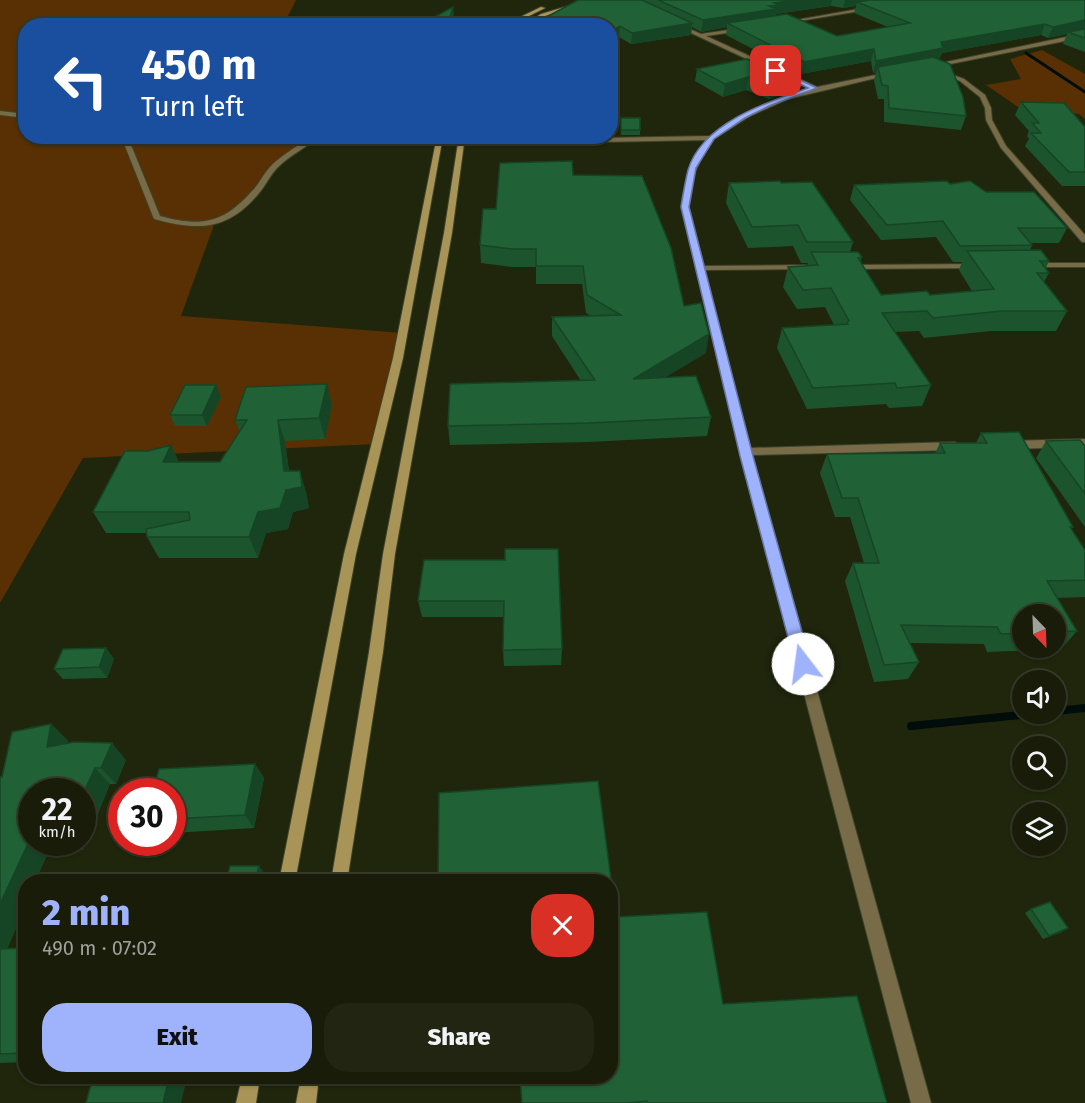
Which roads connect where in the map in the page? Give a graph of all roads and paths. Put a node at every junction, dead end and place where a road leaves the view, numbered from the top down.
1 (570, 0) edge
2 (593, 0) edge
3 (877, 7) edge
4 (520, 18) edge
5 (538, 18) edge
6 (672, 22) edge
7 (778, 23) edge
8 (745, 28) edge
9 (701, 35) junction
10 (1085, 35) edge
11 (917, 68) junction
12 (814, 88) junction
13 (0, 113) edge
14 (18, 115) edge
15 (618, 138) edge
16 (711, 138) junction
17 (127, 144) edge
18 (305, 144) edge
19 (438, 144) edge
20 (460, 144) edge
21 (1085, 240) edge
22 (1085, 265) edge
23 (984, 266) edge
24 (1017, 266) edge
25 (816, 267) edge
26 (839, 267) edge
27 (701, 268) junction
28 (1085, 443) edge
29 (1003, 445) edge
30 (968, 446) edge
31 (746, 452) junction
32 (289, 874) edge
33 (340, 874) edge
34 (250, 1084) edge
35 (309, 1084) edge
36 (246, 1103) edge
37 (306, 1103) edge
38 (921, 1103) edge

1 - 4 street
2 - 5 street
3 - 7 street
6 - 9 street
8 - 9 street
9 - 12 street
10 - 11 street
11 - 12 street
11 - 21 street
12 - 16 street
13 - 14 street
15 - 16 street
16 - 27 street
17 - 18 street
19 - 32 street
20 - 33 street
22 - 24 street
23 - 26 street
25 - 27 street
27 - 31 street
28 - 29 street
30 - 31 street
31 - 38 street
34 - 36 street
35 - 37 street

